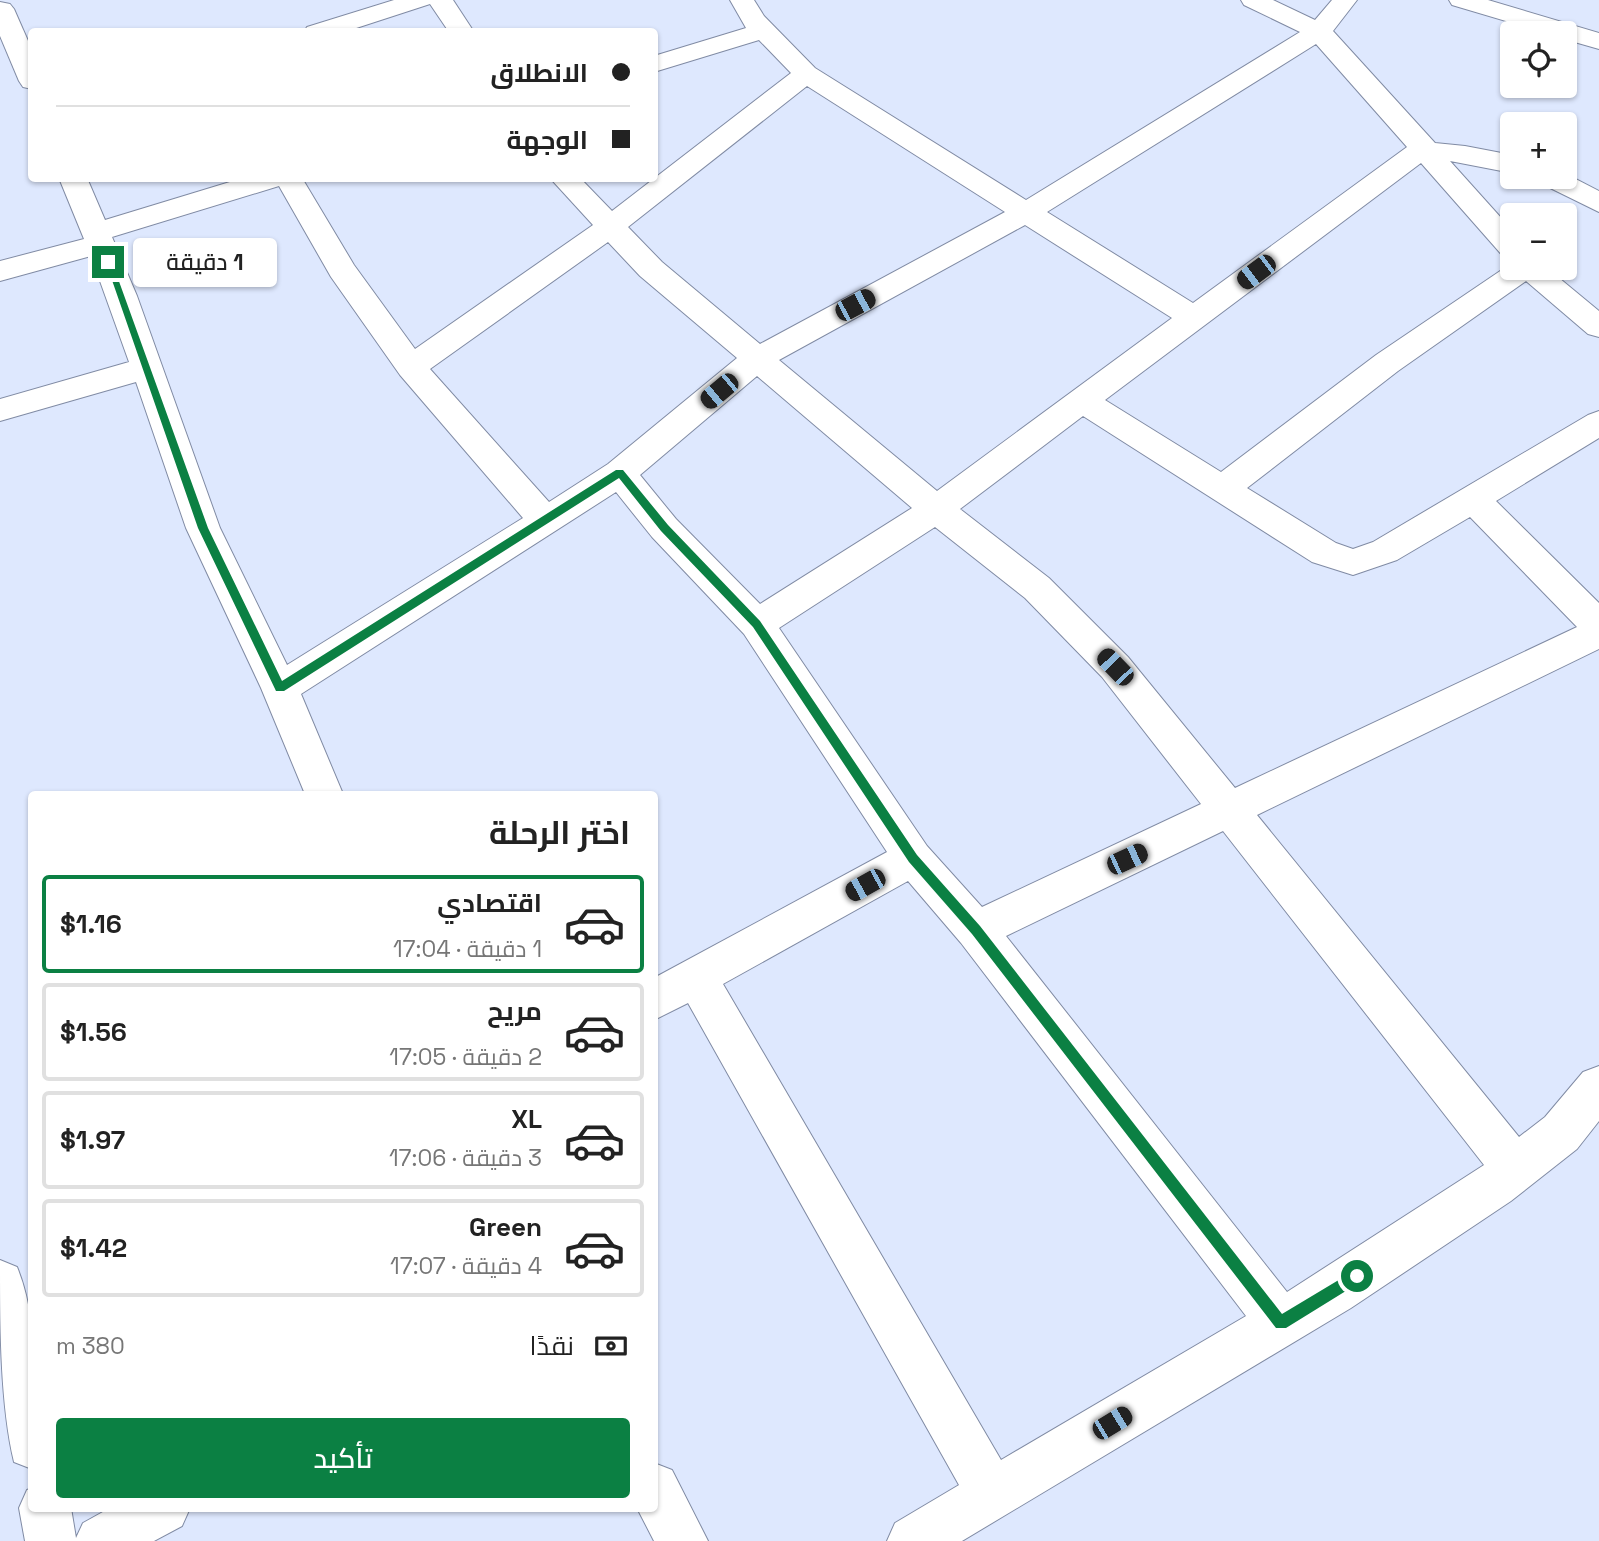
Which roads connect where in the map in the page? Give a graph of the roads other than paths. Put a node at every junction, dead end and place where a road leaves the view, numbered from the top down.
1 (420, 0) edge
2 (440, 0) edge
3 (742, 0) edge
4 (1253, 0) edge
5 (1345, 0) edge
6 (1461, 0) edge
7 (7, 7) edge
8 (329, 28) edge
9 (459, 28) edge
10 (763, 31) junction
11 (1319, 31) junction
12 (1599, 41) edge
13 (658, 63) edge
14 (28, 69) edge
15 (806, 74) junction
16 (1426, 149) junction
17 (1500, 161) edge
18 (75, 182) edge
19 (263, 182) edge
20 (290, 182) edge
21 (568, 182) edge
22 (1573, 189) edge
23 (1599, 203) edge
24 (1025, 213) junction
25 (610, 227) junction
26 (1500, 233) edge
27 (98, 238) junction
28 (0, 271) edge
29 (1509, 280) edge
30 (1542, 280) edge
31 (1194, 318) junction
32 (1599, 327) edge
33 (758, 358) junction
34 (148, 368) junction
35 (411, 368) junction
36 (1083, 401) junction
37 (0, 410) edge
38 (1599, 423) edge
39 (620, 473) junction
40 (1223, 488) junction
41 (1473, 499) junction
42 (936, 509) junction
43 (545, 520) junction
44 (757, 624) junction
45 (1599, 626) edge
46 (1599, 634) edge
47 (280, 688) junction
48 (323, 791) edge
49 (1228, 811) junction
50 (913, 858) junction
51 (976, 930) junction
52 (696, 977) junction
53 (658, 998) edge
54 (1599, 1087) edge
55 (1516, 1168) junction
56 (0, 1284) edge
57 (1281, 1323) junction
58 (28, 1424) edge
59 (992, 1494) junction
60 (658, 1496) edge
61 (46, 1512) edge
62 (156, 1512) edge
63 (51, 1541) edge
64 (101, 1541) edge
65 (682, 1541) edge
66 (913, 1541) edge

1 - 8 street
2 - 9 street
3 - 10 street
4 - 11 street
5 - 11 street
6 - 12 street
7 - 14 street
10 - 13 street
10 - 15 street
11 - 16 street
11 - 24 street
15 - 24 street
15 - 25 street
16 - 17 street
16 - 26 street
16 - 31 street
18 - 27 street
19 - 27 street
20 - 35 street
21 - 25 street
22 - 23 street
24 - 31 street
24 - 33 street
25 - 33 street
25 - 35 street
27 - 28 street
27 - 34 street
29 - 40 street
30 - 32 street
31 - 36 street
33 - 39 street
33 - 42 street
34 - 37 street
34 - 47 street
35 - 43 street
36 - 40 street
36 - 42 street
38 - 41 street
39 - 43 street
39 - 44 street
40 - 41 street
41 - 45 street
42 - 44 street
42 - 49 street
43 - 47 street
44 - 50 street
46 - 49 street
47 - 48 street
49 - 51 street
49 - 55 street
50 - 51 street
50 - 52 street
51 - 57 street
52 - 53 street
52 - 59 street
54 - 55 street
55 - 57 street
56 - 58 street
57 - 59 street
59 - 66 street
60 - 65 street
61 - 63 street
62 - 64 street

